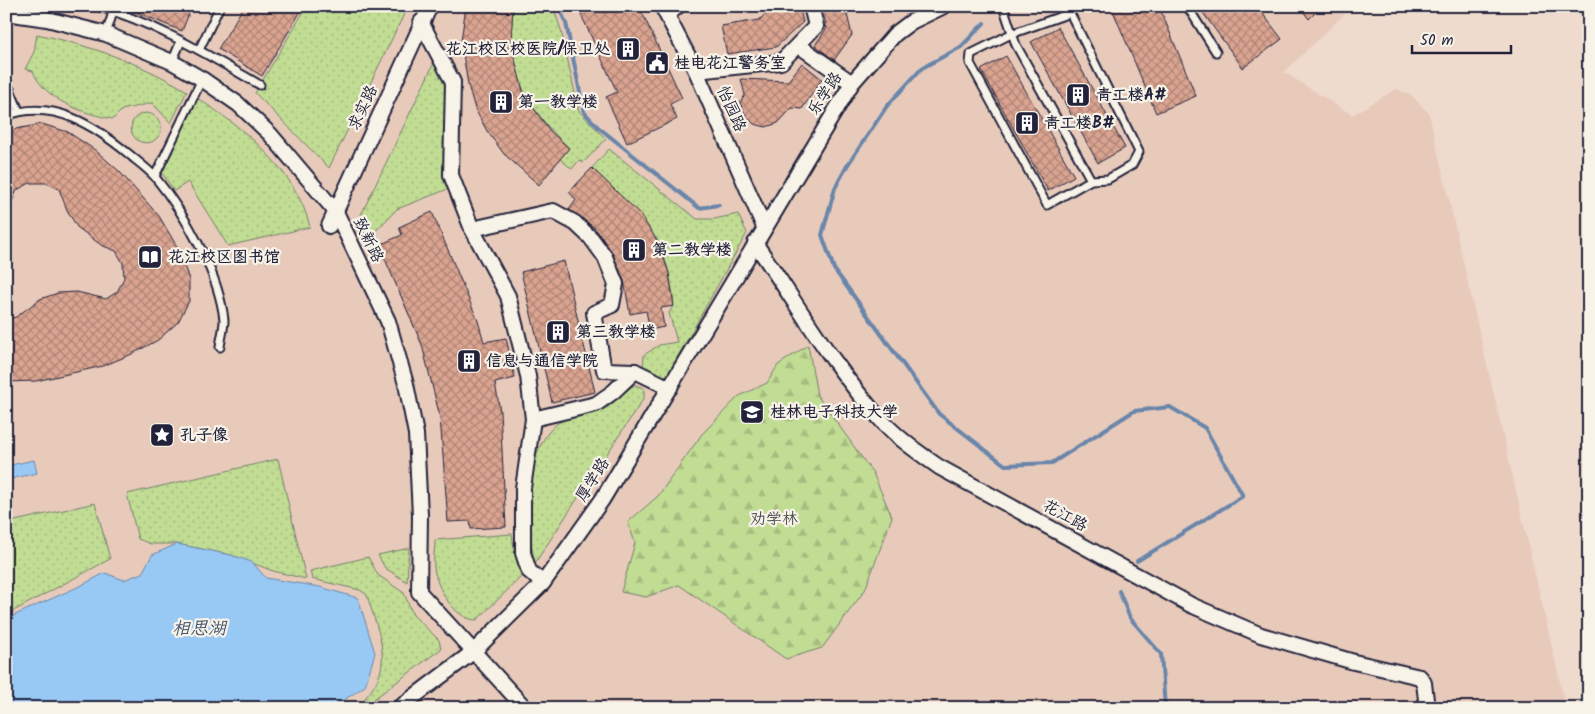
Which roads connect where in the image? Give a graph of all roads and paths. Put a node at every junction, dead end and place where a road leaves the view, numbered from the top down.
1 (96, 6) edge
2 (220, 6) edge
3 (430, 6) edge
4 (683, 6) edge
5 (811, 6) edge
6 (944, 6) edge
7 (1003, 6) edge
8 (1187, 6) edge
9 (114, 9) edge
10 (666, 12) edge
11 (6, 13) edge
12 (422, 22) junction
13 (106, 34) junction
14 (1011, 34) junction
15 (181, 41) junction
16 (798, 45) junction
17 (199, 50) junction
18 (1216, 52) dead end
19 (172, 62) junction
20 (696, 71) junction
21 (202, 79) junction
22 (6, 80) edge
23 (852, 83) junction
24 (260, 85) dead end
25 (19, 111) junction
26 (6, 116) edge
27 (155, 176) junction
28 (1091, 180) junction
29 (336, 212) junction
30 (329, 226) dead end
31 (764, 227) junction
32 (472, 228) junction
33 (755, 243) junction
34 (220, 346) dead end
35 (635, 372) junction
36 (670, 388) junction
37 (533, 420) junction
38 (543, 583) junction
39 (472, 652) junction
40 (399, 708) edge
41 (525, 708) edge
42 (1427, 708) edge

1 - 9 lane
2 - 17 lane
3 - 12 street, 求实路
4 - 10 lane
5 - 16 street
6 - 23 street, 乐学路
7 - 14 lane
8 - 18 lane
9 - 13 lane
9 - 15 lane
10 - 20 street, 怡园路
11 - 13 street, 致新路
12 - 29 street, 求实路
12 - 32 street
13 - 19 street, 致新路
14 - 28 lane
14 - 28 lane
14 - 28 lane
15 - 17 lane
15 - 19 lane
16 - 20 street
16 - 23 street
17 - 24 lane
19 - 21 street, 致新路
20 - 31 street, 怡园路
21 - 27 lane
21 - 29 street, 致新路
22 - 25 lane
23 - 31 street, 乐学路
25 - 26 lane
25 - 27 lane
27 - 34 lane
29 - 30 street, 求实路
29 - 39 street, 致新路
31 - 33 street, 厚学路
32 - 35 street
32 - 37 street
33 - 36 street, 厚学路
33 - 42 street, 花江路
35 - 36 street
35 - 37 street
36 - 38 street, 厚学路
37 - 38 street
38 - 39 street, 厚学路
39 - 40 street, 厚学路
39 - 41 street, 致新路

